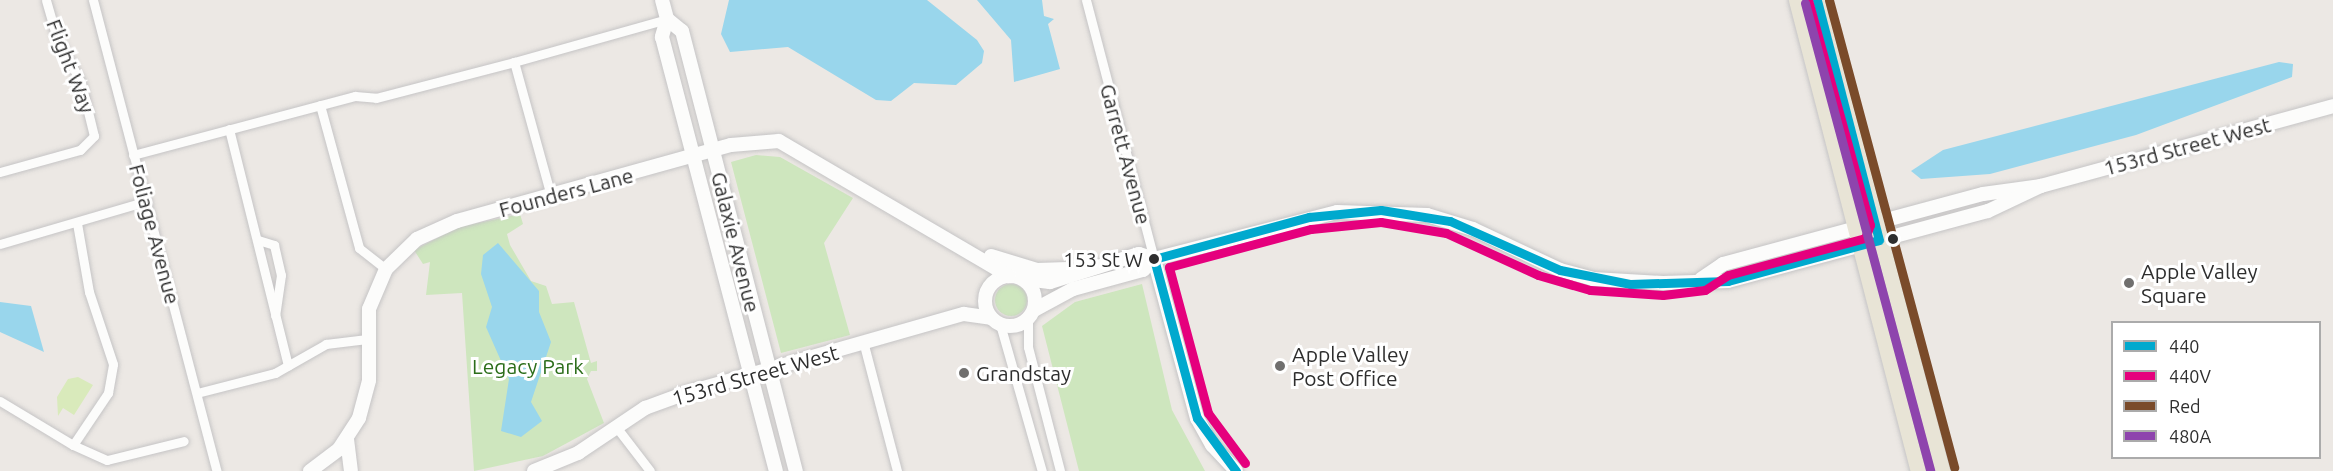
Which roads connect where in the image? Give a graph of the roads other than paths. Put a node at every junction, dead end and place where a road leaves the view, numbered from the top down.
1 (46, 0) edge
2 (93, 0) edge
3 (662, 0) edge
4 (1086, 0) edge
5 (1796, 0) edge
6 (1817, 0) edge
7 (667, 19) junction
8 (514, 62) junction
9 (321, 105) junction
10 (2333, 106) edge
11 (229, 129) junction
12 (713, 151) junction
13 (133, 154) junction
14 (694, 158) junction
15 (0, 172) edge
16 (2041, 186) junction
17 (551, 196) junction
18 (147, 201) junction
19 (77, 223) junction
20 (1875, 223) junction
21 (1858, 228) junction
22 (258, 240) junction
23 (1879, 240) junction
24 (0, 244) edge
25 (959, 244) junction
26 (1862, 244) junction
27 (1154, 259) junction
28 (1088, 267) junction
29 (386, 269) junction
30 (1016, 277) junction
31 (1701, 279) junction
32 (1031, 314) junction
33 (275, 316) junction
34 (995, 321) junction
35 (367, 339) junction
36 (864, 345) junction
37 (288, 366) junction
38 (769, 370) junction
39 (751, 375) junction
40 (197, 393) junction
41 (0, 401) edge
42 (617, 428) junction
43 (347, 439) junction
44 (184, 441) dead end
45 (73, 445) junction
46 (217, 470) edge
47 (310, 471) edge
48 (351, 471) edge
49 (534, 471) edge
50 (650, 471) edge
51 (776, 471) edge
52 (796, 471) edge
53 (897, 471) edge
54 (1042, 471) edge
55 (1060, 471) edge
56 (1236, 471) edge
57 (1918, 471) edge
58 (1942, 471) edge

1 - 15 street, Flight Way
2 - 13 street, Foliage Avenue
3 - 7 street, Galaxie Avenue
4 - 27 street, Garrett Avenue
5 - 21 main road
6 - 20 main road
7 - 8 street
7 - 12 street, Galaxie Avenue
7 - 14 street, Galaxie Avenue
8 - 9 street
8 - 17 street
9 - 11 street
9 - 29 street
10 - 16 street, 153rd Street West
11 - 13 street
11 - 22 street
12 - 14 street, Founders Lane
12 - 25 street, Founders Lane
12 - 38 street, Galaxie Avenue
13 - 18 street, Foliage Avenue
14 - 17 street, Founders Lane
14 - 39 street, Galaxie Avenue
16 - 20 street, 153rd Street West
16 - 23 street, 153rd Street West
17 - 29 street, Founders Lane
18 - 19 street
18 - 40 street, Foliage Avenue
19 - 24 street
19 - 45 street
20 - 21 street, 153rd Street West
20 - 23 main road
21 - 26 main road
21 - 31 street, 153rd Street West
22 - 33 street
22 - 33 street
23 - 26 street, 153rd Street West
23 - 58 main road
25 - 28 street, Founders Lane
25 - 30 street, Founders Lane
26 - 31 street, 153rd Street West
26 - 57 main road
27 - 28 street, 153rd Street West
27 - 31 street, 153rd Street West
27 - 32 street, 153rd Street West
27 - 56 street, Garrett Avenue
28 - 30 street, 153rd Street West
29 - 35 street, Founders Lane
30 - 32 street
30 - 34 street
32 - 34 street
32 - 55 street
33 - 37 street
34 - 36 street, 153rd Street West
34 - 54 street
35 - 37 street
35 - 43 street, Founders Lane
36 - 38 street, 153rd Street West
36 - 53 street
37 - 40 street
38 - 39 street, 153rd Street West
38 - 52 street, Galaxie Avenue
39 - 42 street, 153rd Street West
39 - 51 street, Galaxie Avenue
40 - 46 street, Foliage Avenue
41 - 45 street
42 - 49 street, 153rd Street West
42 - 50 street
43 - 47 street, Founders Lane
43 - 48 street
44 - 45 street

